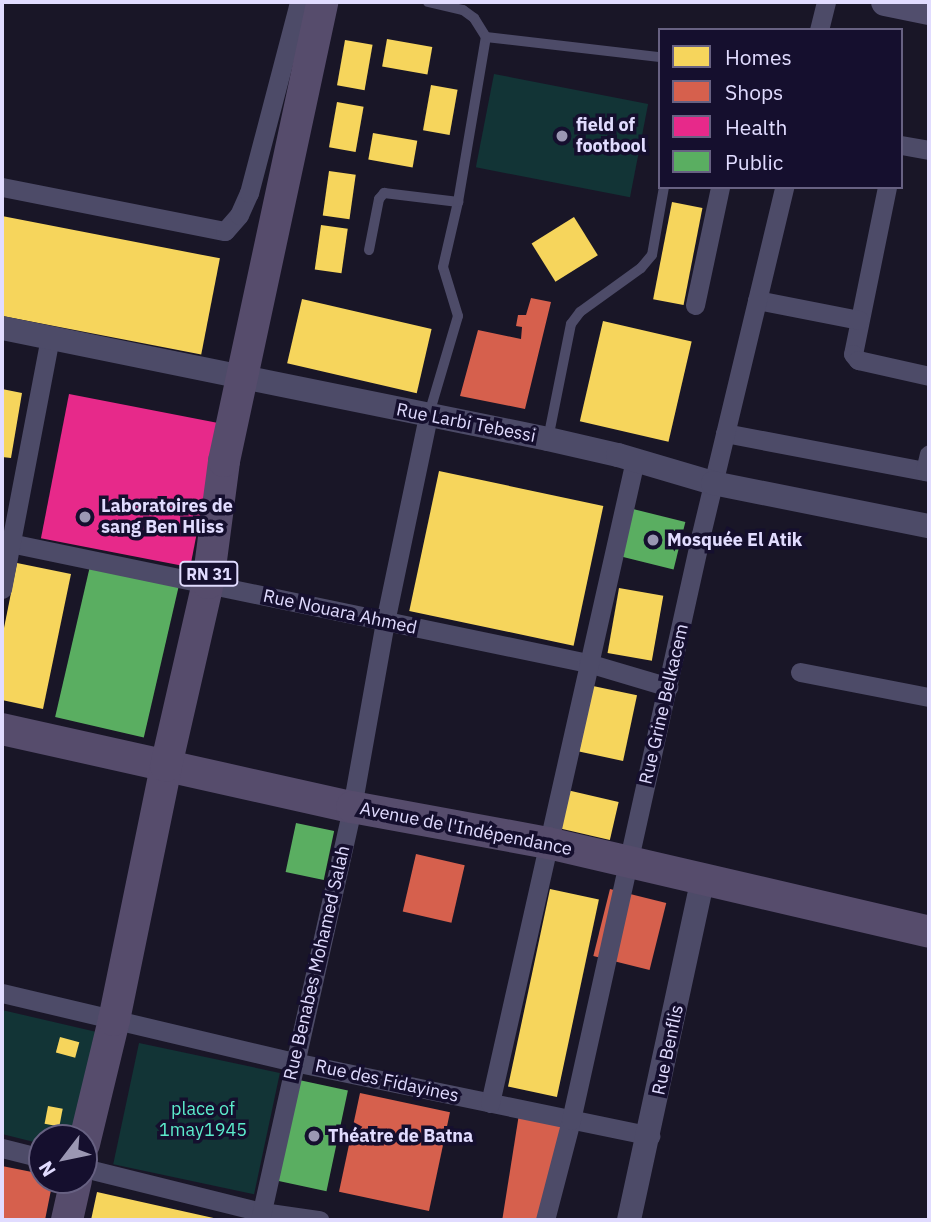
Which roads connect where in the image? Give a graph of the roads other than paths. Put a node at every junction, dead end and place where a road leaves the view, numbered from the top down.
1 (299, 2) edge
2 (322, 2) edge
3 (428, 2) edge
4 (826, 2) edge
5 (885, 2) edge
6 (929, 11) edge
7 (820, 28) edge
8 (485, 37) junction
9 (658, 57) edge
10 (903, 145) edge
11 (929, 150) edge
12 (2, 187) edge
13 (664, 189) edge
14 (720, 189) edge
15 (784, 189) edge
16 (882, 189) edge
17 (458, 202) junction
18 (369, 250) dead end
19 (757, 300) junction
20 (695, 305) dead end
21 (859, 320) junction
22 (2, 328) edge
23 (50, 338) junction
24 (244, 375) junction
25 (929, 376) edge
26 (428, 417) junction
27 (725, 433) junction
28 (548, 439) junction
29 (635, 460) junction
30 (928, 466) edge
31 (713, 483) junction
32 (929, 526) edge
33 (10, 543) junction
34 (208, 583) junction
35 (2, 589) edge
36 (385, 622) junction
37 (588, 663) junction
38 (800, 672) dead end
39 (669, 687) junction
40 (929, 697) edge
41 (2, 729) edge
42 (166, 766) junction
43 (352, 807) junction
44 (548, 843) junction
45 (628, 863) junction
46 (703, 879) junction
47 (929, 932) edge
48 (2, 993) edge
49 (114, 1020) junction
50 (294, 1062) junction
51 (490, 1103) junction
52 (571, 1120) junction
53 (89, 1124) edge
54 (650, 1136) junction
55 (2, 1147) edge
56 (28, 1154) edge
57 (98, 1172) edge
58 (72, 1194) edge
59 (261, 1216) edge
60 (67, 1220) edge
61 (319, 1220) edge
62 (545, 1220) edge
63 (629, 1220) edge

1 - 12 street
2 - 24 main road, RN 31
3 - 8 lane
4 - 7 street
5 - 6 main road
8 - 9 lane
8 - 17 lane
10 - 11 street
13 - 28 lane
14 - 20 street
15 - 19 street, Rue Grine Belkacem
16 - 21 street
17 - 18 lane
17 - 26 lane
19 - 21 street
19 - 27 street, Rue Grine Belkacem
21 - 25 street
22 - 23 street, Rue Larbi Tebessi
23 - 24 street, Rue Larbi Tebessi
23 - 33 street
24 - 26 street, Rue Larbi Tebessi
24 - 34 main road, RN 31
26 - 28 street, Rue Larbi Tebessi
26 - 36 street, Rue Benabes Mohamed Salah
27 - 30 street
27 - 31 street, Rue Grine Belkacem
28 - 29 street, Rue Larbi Tebessi
29 - 31 street, Rue Larbi Tebessi
29 - 37 street
31 - 32 street, Rue Larbi Tebessi
31 - 39 street, Rue Grine Belkacem
33 - 34 street, Rue Nouara Ahmed
33 - 35 street
34 - 36 street, Rue Nouara Ahmed
34 - 42 main road, RN 31
36 - 37 street, Rue Nouara Ahmed
36 - 43 street, Rue Benabes Mohamed Salah
37 - 39 street, Rue Nouara Ahmed
37 - 44 street
38 - 40 street
39 - 45 street, Rue Grine Belkacem
41 - 42 main road, Avenue de l'Indépendance
42 - 43 main road, Avenue de l'Indépendance
42 - 49 main road, RN 31
43 - 44 main road, Avenue de l'Indépendance
43 - 50 street, Rue Benabes Mohamed Salah
44 - 45 main road, Avenue de l'Indépendance
44 - 51 street
45 - 46 main road, Avenue de l'Indépendance
45 - 52 street, Rue Grine Belkacem
46 - 47 main road, Avenue de l'Indépendance
46 - 54 street, Rue Benflis
48 - 49 street, Rue des Fidayines
49 - 50 street, Rue des Fidayines
49 - 53 main road, RN 31
50 - 51 street, Rue des Fidayines
50 - 59 street, Rue Benabes Mohamed Salah
51 - 52 street, Rue des Fidayines
52 - 54 street, Rue des Fidayines
52 - 62 street, Rue Grine Belkacem
54 - 63 street, Rue Benflis
55 - 56 street
57 - 59 street
58 - 60 main road
59 - 61 street

